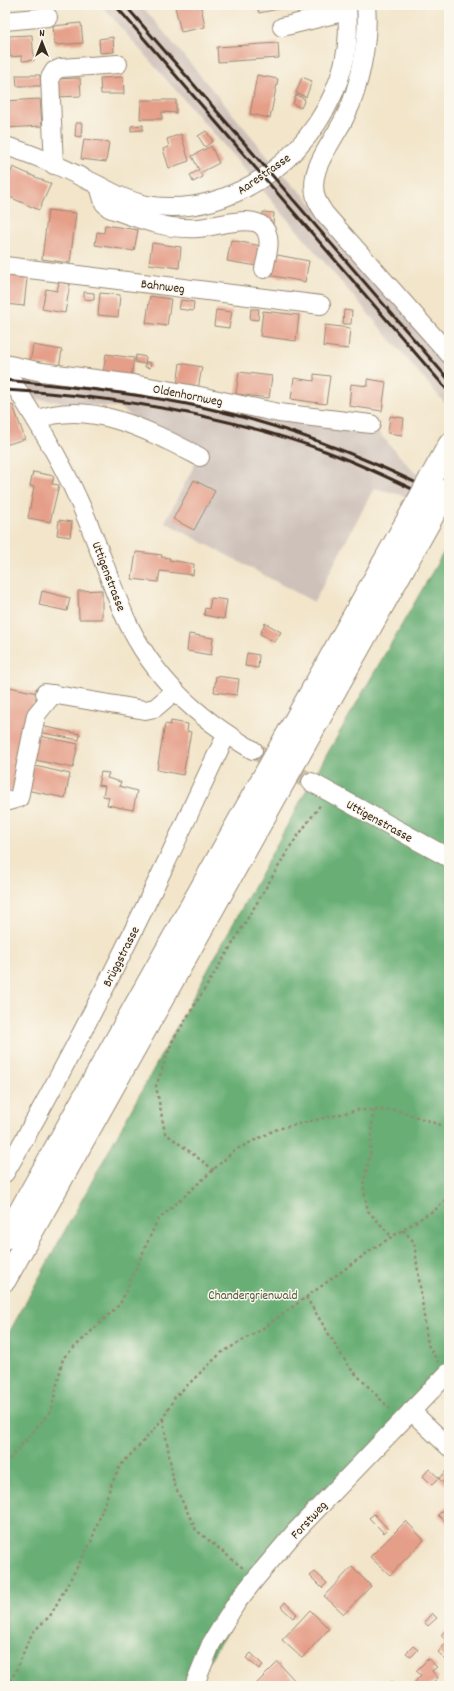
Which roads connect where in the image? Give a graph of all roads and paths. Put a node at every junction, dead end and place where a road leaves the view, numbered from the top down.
1 (366, 5) edge
2 (347, 8) edge
3 (48, 17) dead end
4 (5, 21) edge
5 (282, 27) dead end
6 (118, 64) dead end
7 (5, 146) edge
8 (54, 165) junction
9 (99, 186) junction
10 (5, 266) edge
11 (264, 269) dead end
12 (321, 305) dead end
13 (446, 345) edge
14 (5, 364) edge
15 (5, 370) edge
16 (36, 420) junction
17 (371, 424) dead end
18 (449, 445) edge
19 (200, 457) dead end
20 (442, 485) edge
21 (426, 507) junction
22 (175, 691) junction
23 (227, 734) junction
24 (253, 750) tunnel mouth
25 (311, 782) tunnel mouth
26 (329, 792) junction
27 (5, 800) edge
28 (449, 858) edge
29 (373, 1110) junction
30 (449, 1128) edge
31 (214, 1170) junction
32 (5, 1173) edge
33 (449, 1196) edge
34 (403, 1230) junction
35 (392, 1237) junction
36 (5, 1238) edge
37 (5, 1280) edge
38 (306, 1297) junction
39 (448, 1374) edge
40 (407, 1416) junction
41 (163, 1418) junction
42 (449, 1447) edge
43 (5, 1464) edge
44 (256, 1578) junction
45 (6, 1686) edge
46 (194, 1686) edge

1 - 13 street
2 - 5 street
2 - 9 street, Aarestrasse
3 - 4 street
6 - 8 street
7 - 8 street, Aarestrasse
8 - 9 street, Aarestrasse
9 - 11 street
10 - 12 street, Bahnweg
14 - 17 street, Oldenhornweg
15 - 16 street, Uttigenstrasse
16 - 19 street
16 - 22 street, Uttigenstrasse
18 - 20 highway
20 - 21 highway, bridge
21 - 36 highway
21 - 37 highway
22 - 23 street, Uttigenstrasse
22 - 27 street
23 - 24 street, Uttigenstrasse
23 - 32 street, Brüggstrasse
25 - 26 street, Uttigenstrasse
26 - 28 street, Uttigenstrasse
26 - 31 path
29 - 30 path
29 - 31 path
29 - 35 path
31 - 43 path
33 - 34 path
34 - 35 path
34 - 39 path
35 - 38 path
38 - 40 path
38 - 41 path
39 - 40 street, Forstweg
40 - 42 street
40 - 44 street, Forstweg
41 - 44 path
41 - 45 path
44 - 46 street, Forstweg

